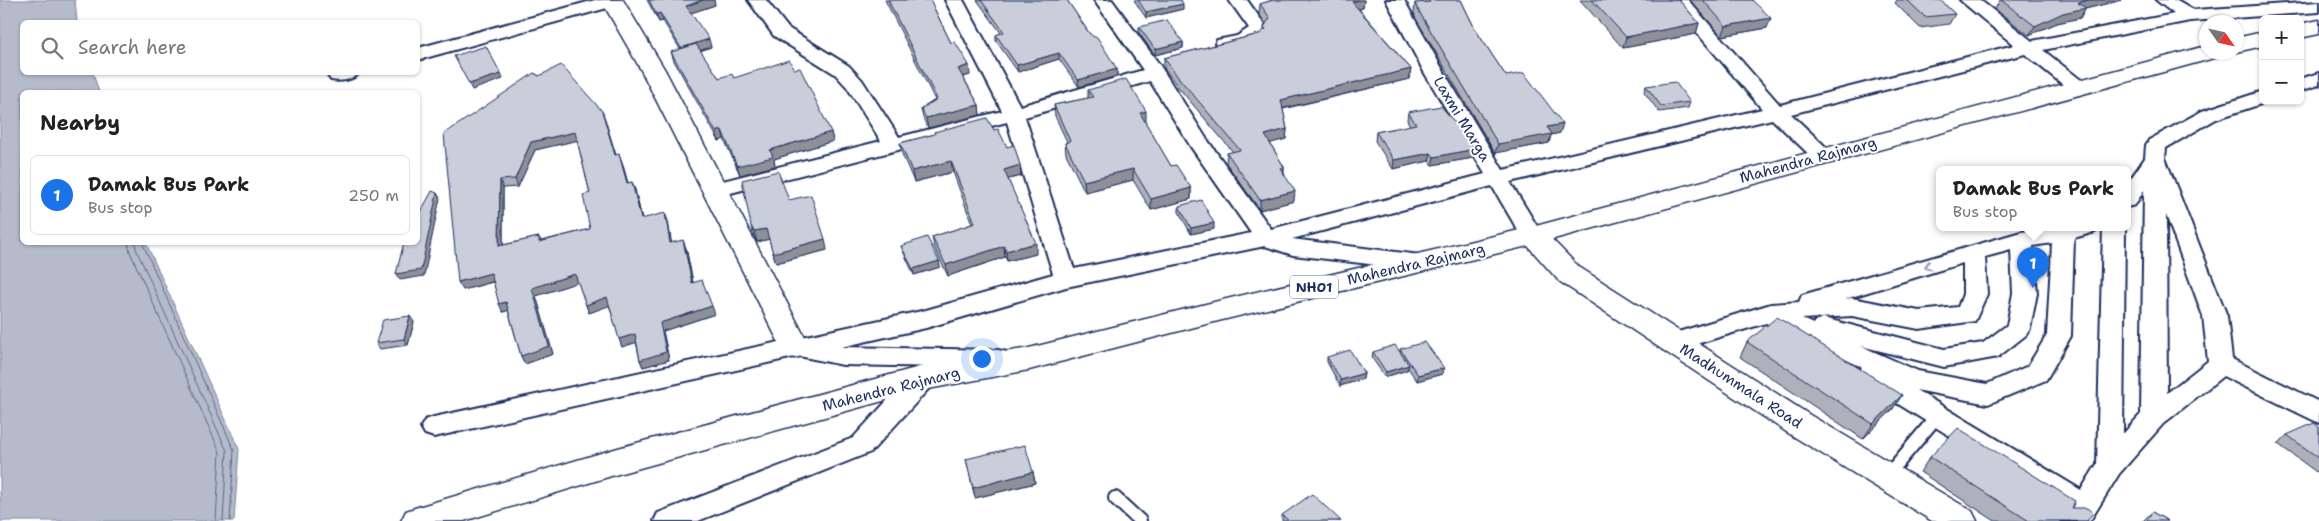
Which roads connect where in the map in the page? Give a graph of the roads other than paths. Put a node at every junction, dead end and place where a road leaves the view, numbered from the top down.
1 (757, 0) edge
2 (954, 0) edge
3 (1103, 0) edge
4 (1238, 0) edge
5 (1395, 0) edge
6 (1678, 0) edge
7 (1969, 0) edge
8 (2165, 0) edge
9 (612, 1) edge
10 (2319, 7) edge
11 (2190, 16) junction
12 (2319, 27) edge
13 (2304, 30) edge
14 (2259, 40) edge
15 (2244, 43) edge
16 (2030, 48) junction
17 (1204, 50) edge
18 (420, 53) edge
19 (2199, 55) edge
20 (1157, 65) junction
21 (2319, 79) edge
22 (2304, 84) edge
23 (2079, 88) junction
24 (2259, 98) edge
25 (1776, 112) junction
26 (1014, 114) junction
27 (894, 144) junction
28 (1823, 156) junction
29 (2155, 158) junction
30 (1497, 178) junction
31 (715, 190) junction
32 (2131, 194) edge
33 (2072, 231) edge
34 (2114, 231) edge
35 (2064, 233) junction
36 (1532, 236) junction
37 (1266, 238) junction
38 (2021, 240) junction
39 (1974, 252) junction
40 (1420, 262) junction
41 (1066, 278) junction
42 (1768, 314) junction
43 (1673, 342) junction
44 (795, 347) junction
45 (1029, 359) junction
46 (2221, 364) junction
47 (924, 378) junction
48 (2319, 413) edge
49 (1939, 414) junction
50 (2154, 417) junction
51 (434, 427) dead end
52 (2110, 466) junction
53 (1887, 476) junction
54 (1115, 498) dead end
55 (2080, 513) edge
56 (418, 521) edge
57 (668, 521) edge
58 (1140, 521) edge
59 (1960, 521) edge

1 - 27 street
2 - 26 street
3 - 20 street
4 - 17 street
5 - 30 street, Laxmi Marga
6 - 25 street
7 - 16 street
8 - 11 street
9 - 18 street
9 - 31 main road
10 - 11 street
11 - 16 street
12 - 13 main road
14 - 15 main road
16 - 23 street
16 - 25 street
19 - 23 main road, Mahendra Rajmarg / NH01
20 - 26 street
20 - 37 street
21 - 22 street
23 - 28 main road, Mahendra Rajmarg / NH01
24 - 29 street
25 - 28 street
25 - 30 street
26 - 27 street
26 - 41 street
27 - 31 street
28 - 36 main road, Mahendra Rajmarg / NH01
29 - 32 street
29 - 46 street
29 - 50 street
30 - 36 street, Laxmi Marga
30 - 37 street
31 - 44 main road
33 - 35 street
34 - 52 street
35 - 38 street
35 - 42 street
36 - 40 main road, Mahendra Rajmarg / NH01
36 - 43 main road, Madhummala Road
37 - 40 street
37 - 41 street
38 - 39 street
38 - 42 street
39 -> 42 street
39 - 42 street
40 - 45 main road, Mahendra Rajmarg / NH01
41 - 44 street
42 - 43 street
42 - 49 street
43 - 53 main road, Madhummala Road
44 - 45 street
44 - 51 street
45 - 47 main road, Mahendra Rajmarg / NH01
46 - 48 street
46 - 50 street
47 - 56 main road, Mahendra Rajmarg / NH01
47 - 57 street
49 - 53 lane
49 - 55 street
50 - 52 street
52 - 55 street
53 - 59 main road, Madhummala Road
54 - 58 lane

